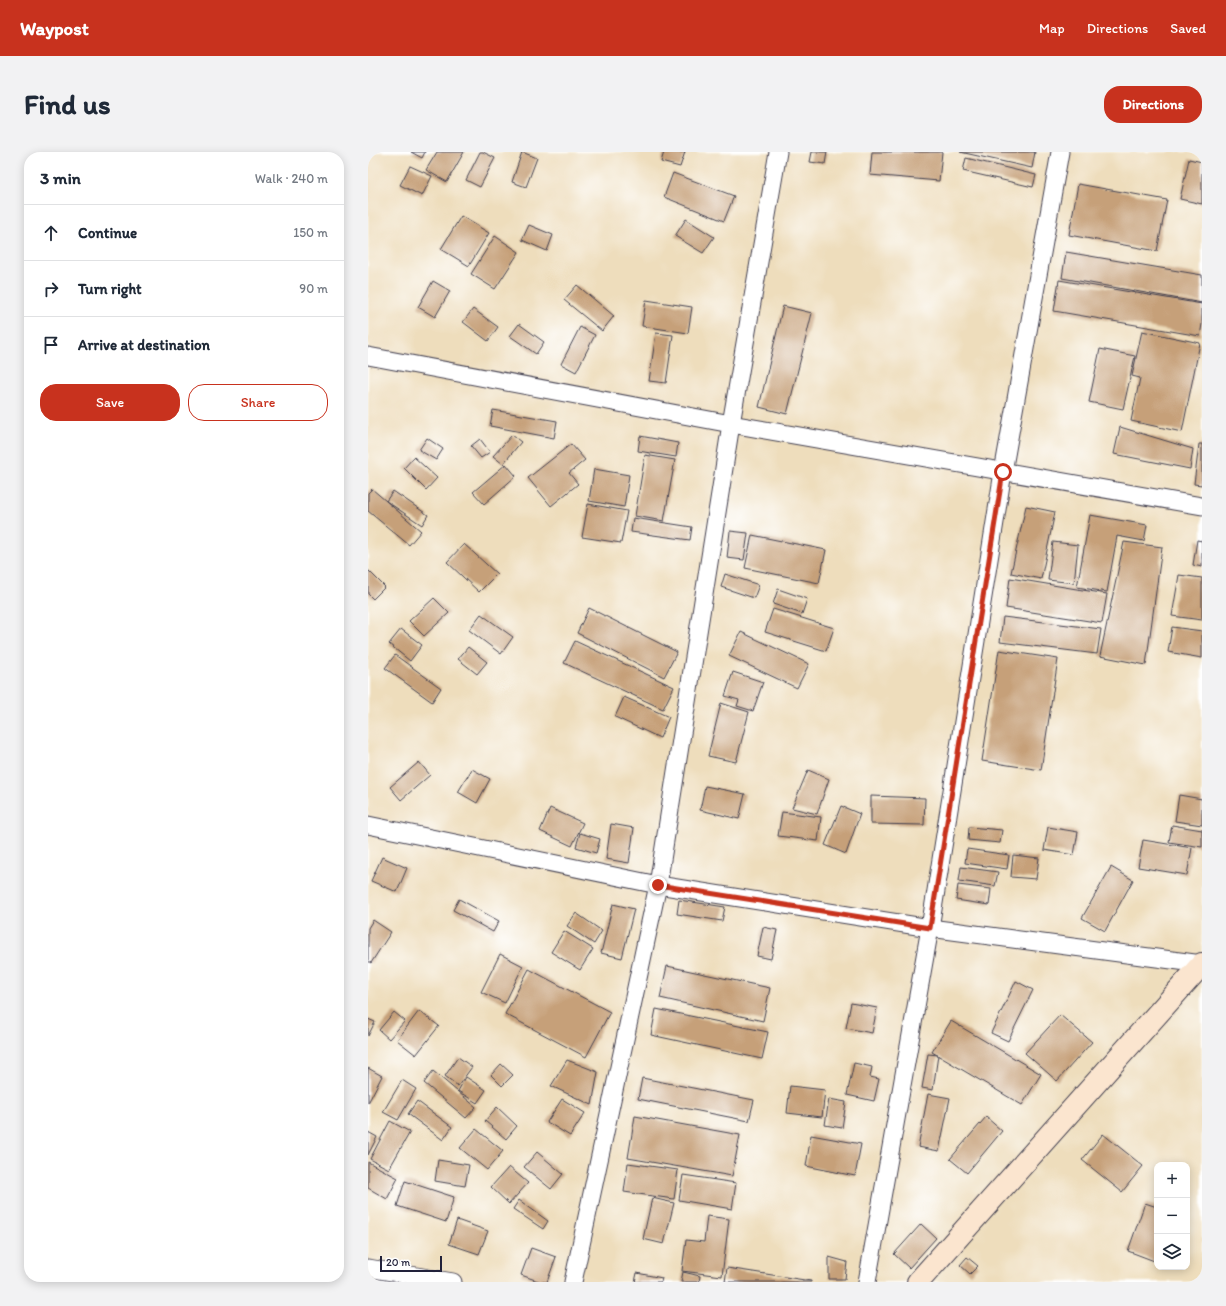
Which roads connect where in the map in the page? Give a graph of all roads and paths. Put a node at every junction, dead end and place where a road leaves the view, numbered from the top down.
1 (778, 152) edge
2 (1060, 152) edge
3 (368, 356) edge
4 (731, 424) junction
5 (1003, 472) junction
6 (1202, 506) edge
7 (368, 825) edge
8 (658, 885) junction
9 (930, 928) junction
10 (1202, 964) edge
11 (368, 1268) edge
12 (453, 1282) edge
13 (573, 1282) edge
14 (867, 1282) edge
15 (918, 1282) edge

1 - 4 street
2 - 5 street
3 - 4 street
4 - 5 street
4 - 8 street
5 - 6 street
5 - 9 street
7 - 8 street
8 - 9 street
8 - 13 street
9 - 10 street
9 - 14 street
10 - 15 main road
11 - 12 street

